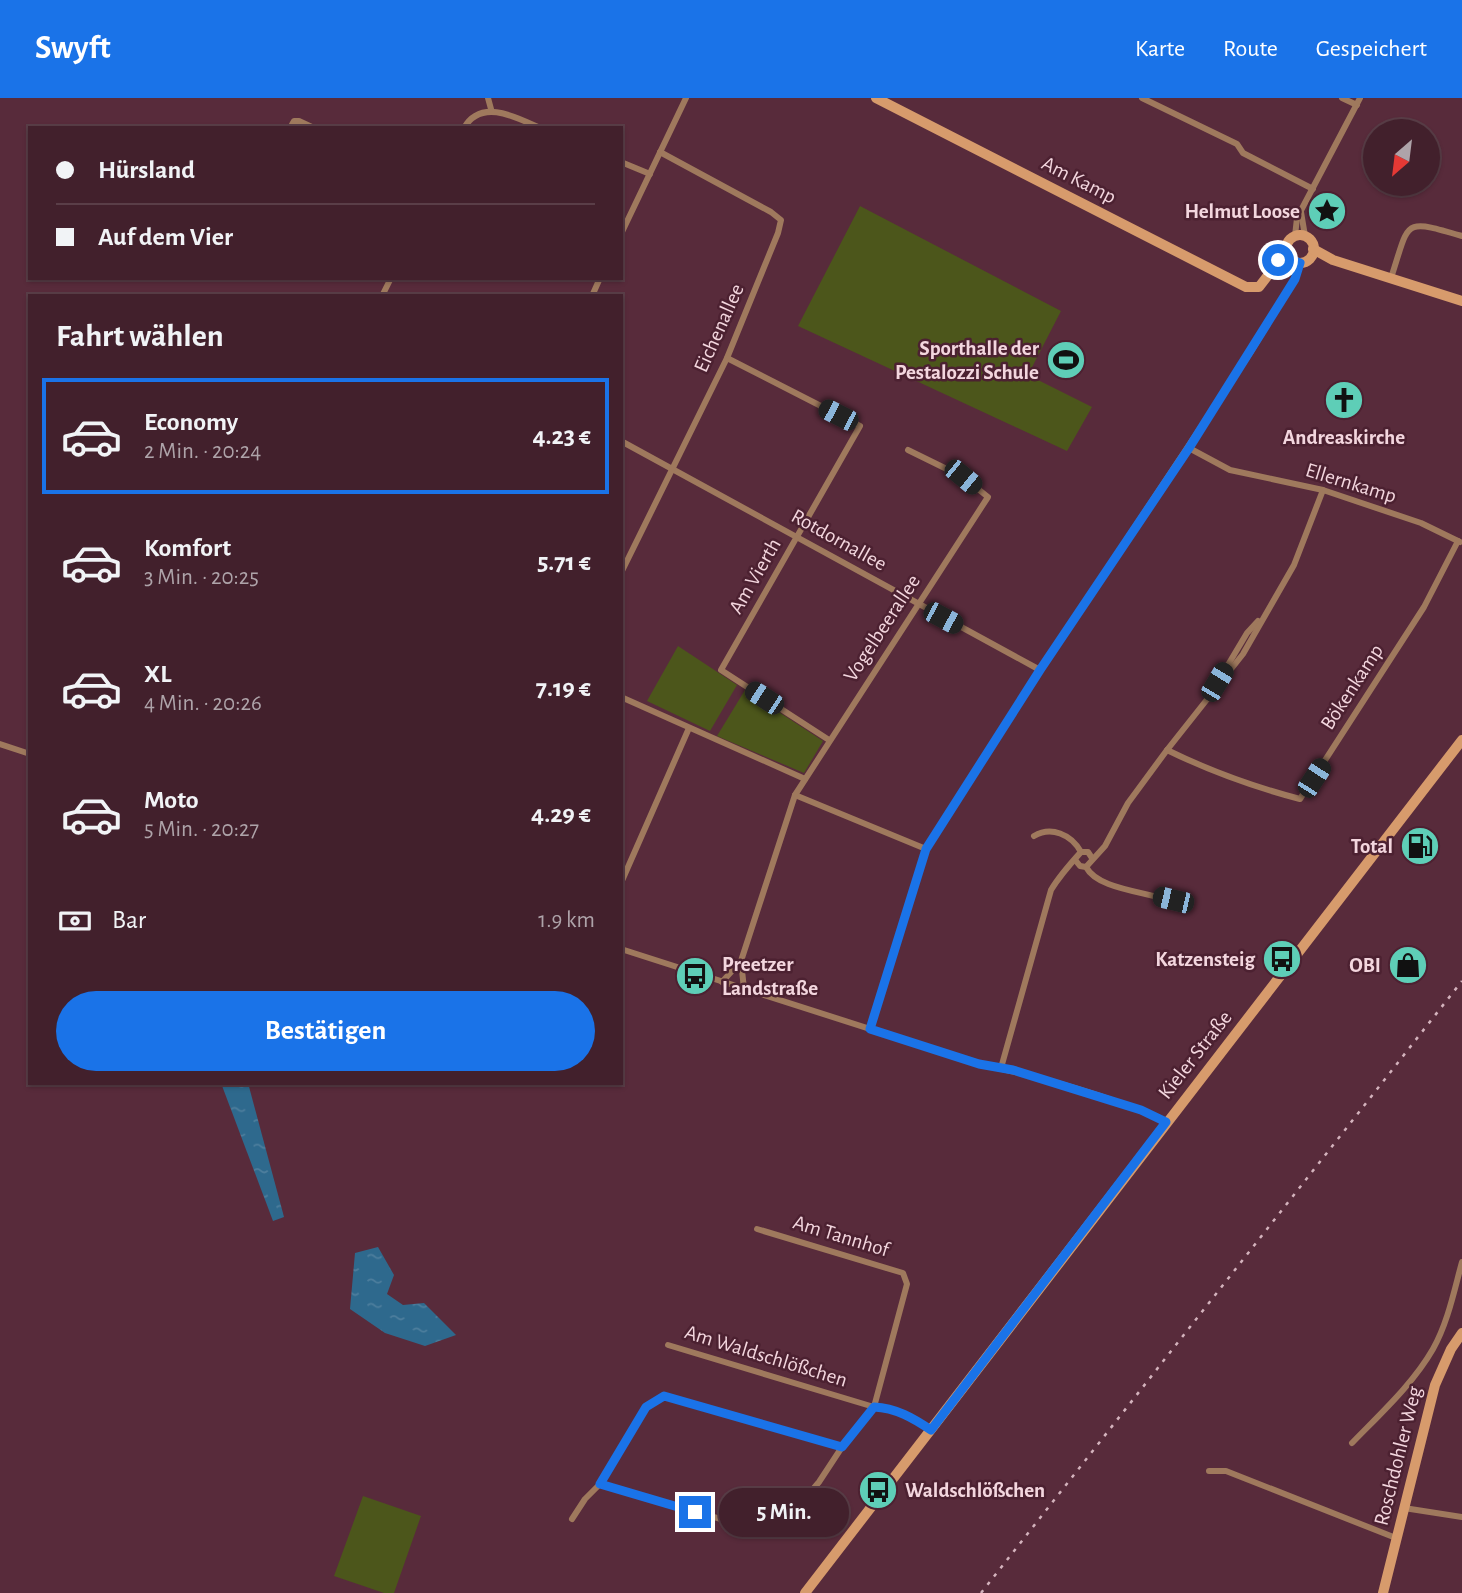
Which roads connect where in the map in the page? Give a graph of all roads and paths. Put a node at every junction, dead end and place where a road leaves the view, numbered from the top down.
1 (488, 98) edge
2 (686, 98) edge
3 (876, 98) edge
4 (1142, 98) edge
5 (1342, 98) edge
6 (1358, 102) edge
7 (491, 109) junction
8 (466, 125) edge
9 (291, 126) edge
10 (310, 126) edge
11 (536, 126) edge
12 (660, 152) junction
13 (623, 163) edge
14 (650, 174) junction
15 (1313, 189) junction
16 (623, 230) edge
17 (1300, 236) junction
18 (1462, 236) edge
19 (1300, 257) junction
20 (1391, 278) junction
21 (1462, 301) edge
22 (727, 358) junction
23 (623, 442) edge
24 (1189, 448) junction
25 (908, 450) dead end
26 (671, 467) junction
27 (1323, 489) junction
28 (797, 537) junction
29 (1460, 542) edge
30 (623, 568) edge
31 (919, 605) junction
32 (1040, 670) junction
33 (623, 698) edge
34 (689, 727) junction
35 (829, 740) junction
36 (1462, 740) edge
37 (0, 744) edge
38 (1167, 750) junction
39 (28, 753) edge
40 (805, 779) junction
41 (795, 795) junction
42 (1034, 836) dead end
43 (926, 849) junction
44 (1081, 852) junction
45 (1092, 858) junction
46 (1076, 861) junction
47 (1086, 867) junction
48 (623, 878) edge
49 (1184, 907) dead end
50 (623, 950) edge
51 (741, 961) junction
52 (722, 982) junction
53 (744, 989) junction
54 (870, 1029) junction
55 (1001, 1068) junction
56 (1166, 1122) junction
57 (757, 1229) dead end
58 (1462, 1262) edge
59 (1462, 1333) edge
60 (667, 1345) dead end
61 (874, 1407) junction
62 (931, 1430) junction
63 (1352, 1443) dead end
64 (842, 1447) junction
65 (1209, 1471) dead end
66 (600, 1484) junction
67 (1404, 1508) junction
68 (1462, 1517) edge
69 (572, 1519) dead end
70 (1396, 1538) junction
71 (804, 1593) edge
72 (1383, 1593) edge

1 - 7 street
2 - 12 street
3 - 19 main road, Am Kamp
4 - 15 street
5 - 6 street
6 - 15 street
7 - 8 street
7 - 11 street
9 - 10 street
12 - 14 street
12 - 22 street, Eichenallee
13 - 14 street
14 - 16 street
15 - 17 street
17 - 19 main road
17 - 19 main road
18 - 20 street
19 - 20 main road
19 - 24 street
20 - 21 main road
22 - 26 street, Eichenallee
22 - 28 street, Am Vierth
23 - 26 street, Rotdornallee
24 - 27 street, Ellernkamp
24 - 32 street
25 - 31 street, Vogelbeerallee
26 - 28 street, Rotdornallee
26 - 30 street, Eichenallee
27 - 29 street, Ellernkamp
27 - 38 street
28 - 31 street, Rotdornallee
28 - 35 street, Am Vierth
29 - 38 street, Bökenkamp
31 - 32 street, Rotdornallee
31 - 35 street, Vogelbeerallee
32 - 43 street
33 - 34 street
34 - 40 street
34 - 48 street
35 - 40 street, Vogelbeerallee
36 - 56 main road, Kieler Straße
37 - 39 street
38 - 45 street
40 - 41 street, Vogelbeerallee
41 - 43 street
41 - 51 street, Vogelbeerallee
42 - 44 street
43 - 54 street
44 - 45 street
44 - 46 street
45 - 47 street
46 - 47 street
46 - 55 street
47 - 49 street
50 - 52 street
51 - 52 street
51 - 53 street
52 - 53 street
53 - 54 street
54 - 55 street
55 - 56 street
56 - 62 main road, Kieler Straße
57 - 61 street, Am Tannhof
58 - 63 street, Roschdohler Weg
59 - 67 main road, Roschdohler Weg
60 - 61 street, Am Waldschlößchen
61 - 62 street, Am Waldschlößchen
61 - 64 street
62 - 71 main road, Kieler Straße
64 - 66 street
64 - 66 street
65 - 70 street
66 - 69 street
67 - 68 street
67 - 70 main road, Roschdohler Weg
70 - 72 main road, Roschdohler Weg

